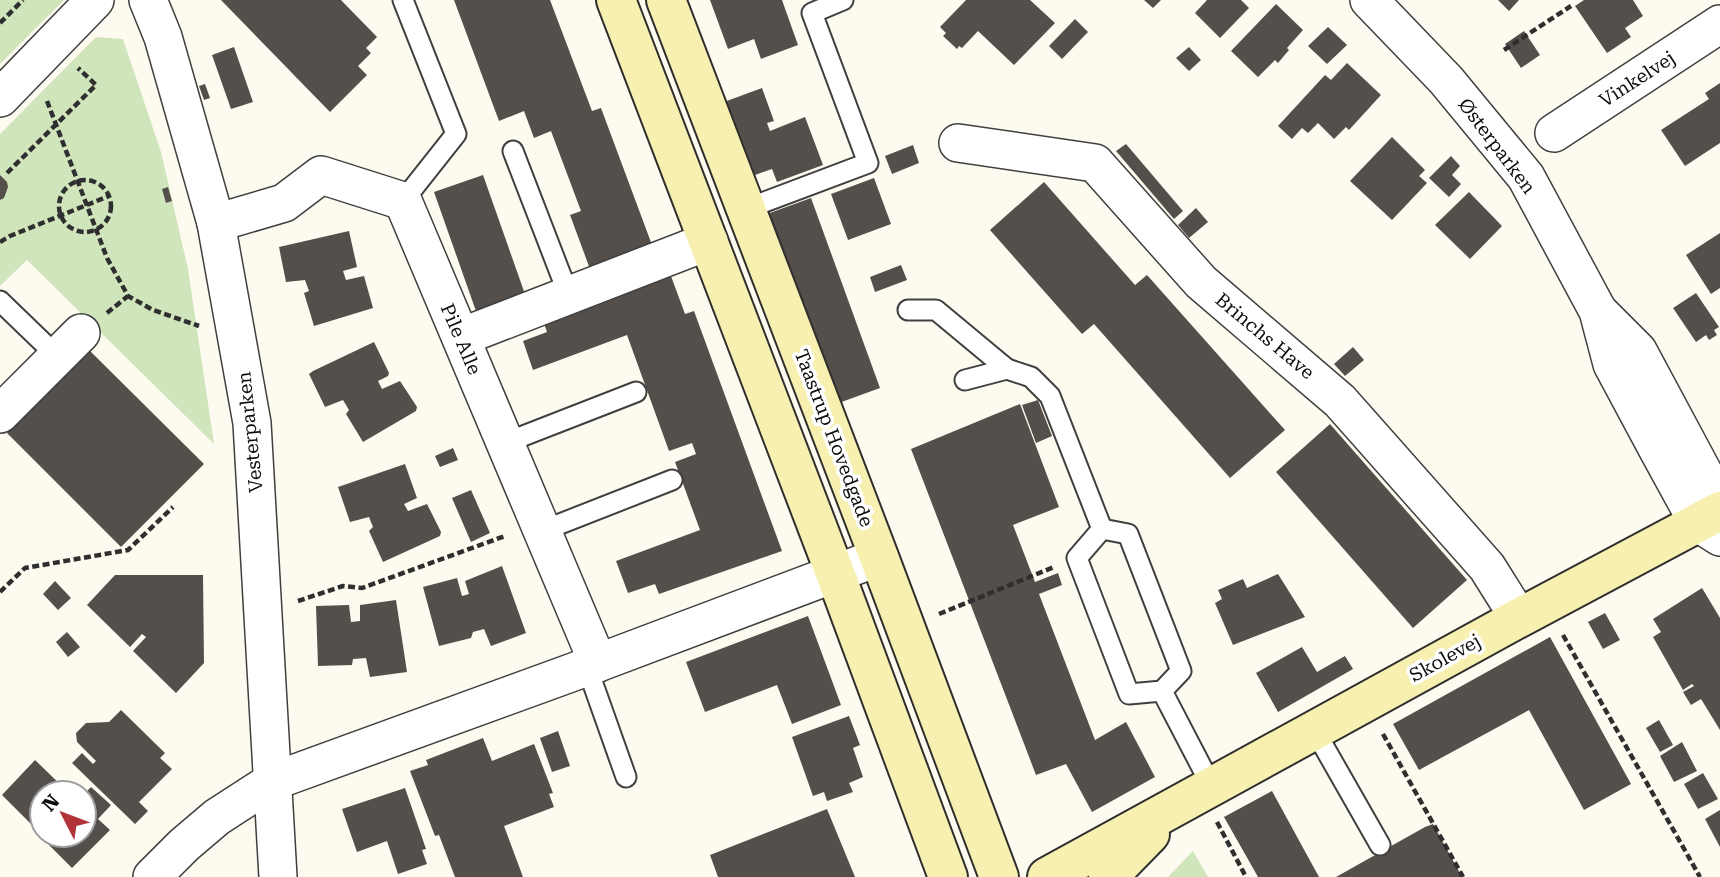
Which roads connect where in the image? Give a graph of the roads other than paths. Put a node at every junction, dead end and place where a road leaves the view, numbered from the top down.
1 (95, 0) edge
2 (148, 0) edge
3 (403, 0) edge
4 (616, 0) edge
5 (666, 0) edge
6 (843, 0) edge
7 (1369, 0) edge
8 (1720, 24) edge
9 (0, 98) edge
10 (1555, 133) dead end
11 (958, 143) dead end
12 (513, 151) dead end
13 (403, 201) junction
14 (746, 209) junction
15 (216, 223) junction
16 (709, 241) junction
17 (569, 296) junction
18 (0, 301) edge
19 (908, 310) dead end
20 (461, 337) junction
21 (69, 345) joint
22 (1007, 369) junction
23 (965, 380) dead end
24 (636, 391) dead end
25 (0, 414) edge
26 (505, 443) junction
27 (672, 480) dead end
28 (1714, 519) edge
29 (541, 527) junction
30 (1102, 528) junction
31 (879, 557) junction
32 (835, 573) junction
33 (1532, 611) junction
34 (593, 665) junction
35 (1162, 691) junction
36 (1315, 731) junction
37 (626, 777) dead end
38 (271, 782) junction
39 (1196, 797) junction
40 (1380, 845) dead end
41 (152, 877) edge
42 (278, 877) edge
43 (948, 877) edge
44 (999, 877) edge
45 (1047, 877) edge
46 (1108, 877) edge

1 - 9 street
2 - 15 street, Vesterparken
3 - 13 lane
4 - 16 street
5 - 14 street, Taastrup Hovedgade
6 - 14 lane
7 - 28 street, Østerparken
8 - 10 street, Vinkelvej
11 - 33 street, Brinchs Have
12 - 17 lane
13 - 15 street
13 - 20 street, Pile Alle
14 - 31 street, Taastrup Hovedgade
15 - 38 street, Vesterparken
16 - 17 street
16 - 32 street
17 - 20 street
18 - 21 lane
19 - 22 lane
20 - 26 street, Pile Alle
21 - 25 street
22 - 23 lane
22 - 30 lane
24 - 26 lane
26 - 29 street, Pile Alle
27 - 29 lane
28 - 33 street, Skolevej
29 - 34 street, Pile Alle
30 - 35 lane
30 - 35 lane
31 - 32 street
31 - 44 street, Taastrup Hovedgade
32 - 34 street
32 - 43 street
33 - 36 street, Skolevej
34 - 37 lane
34 - 38 street
35 - 39 lane
36 - 39 street, Skolevej
36 - 40 lane
38 - 41 street
38 - 42 street, Vesterparken
39 - 45 street, Skolevej
39 - 46 street, Skolevej

